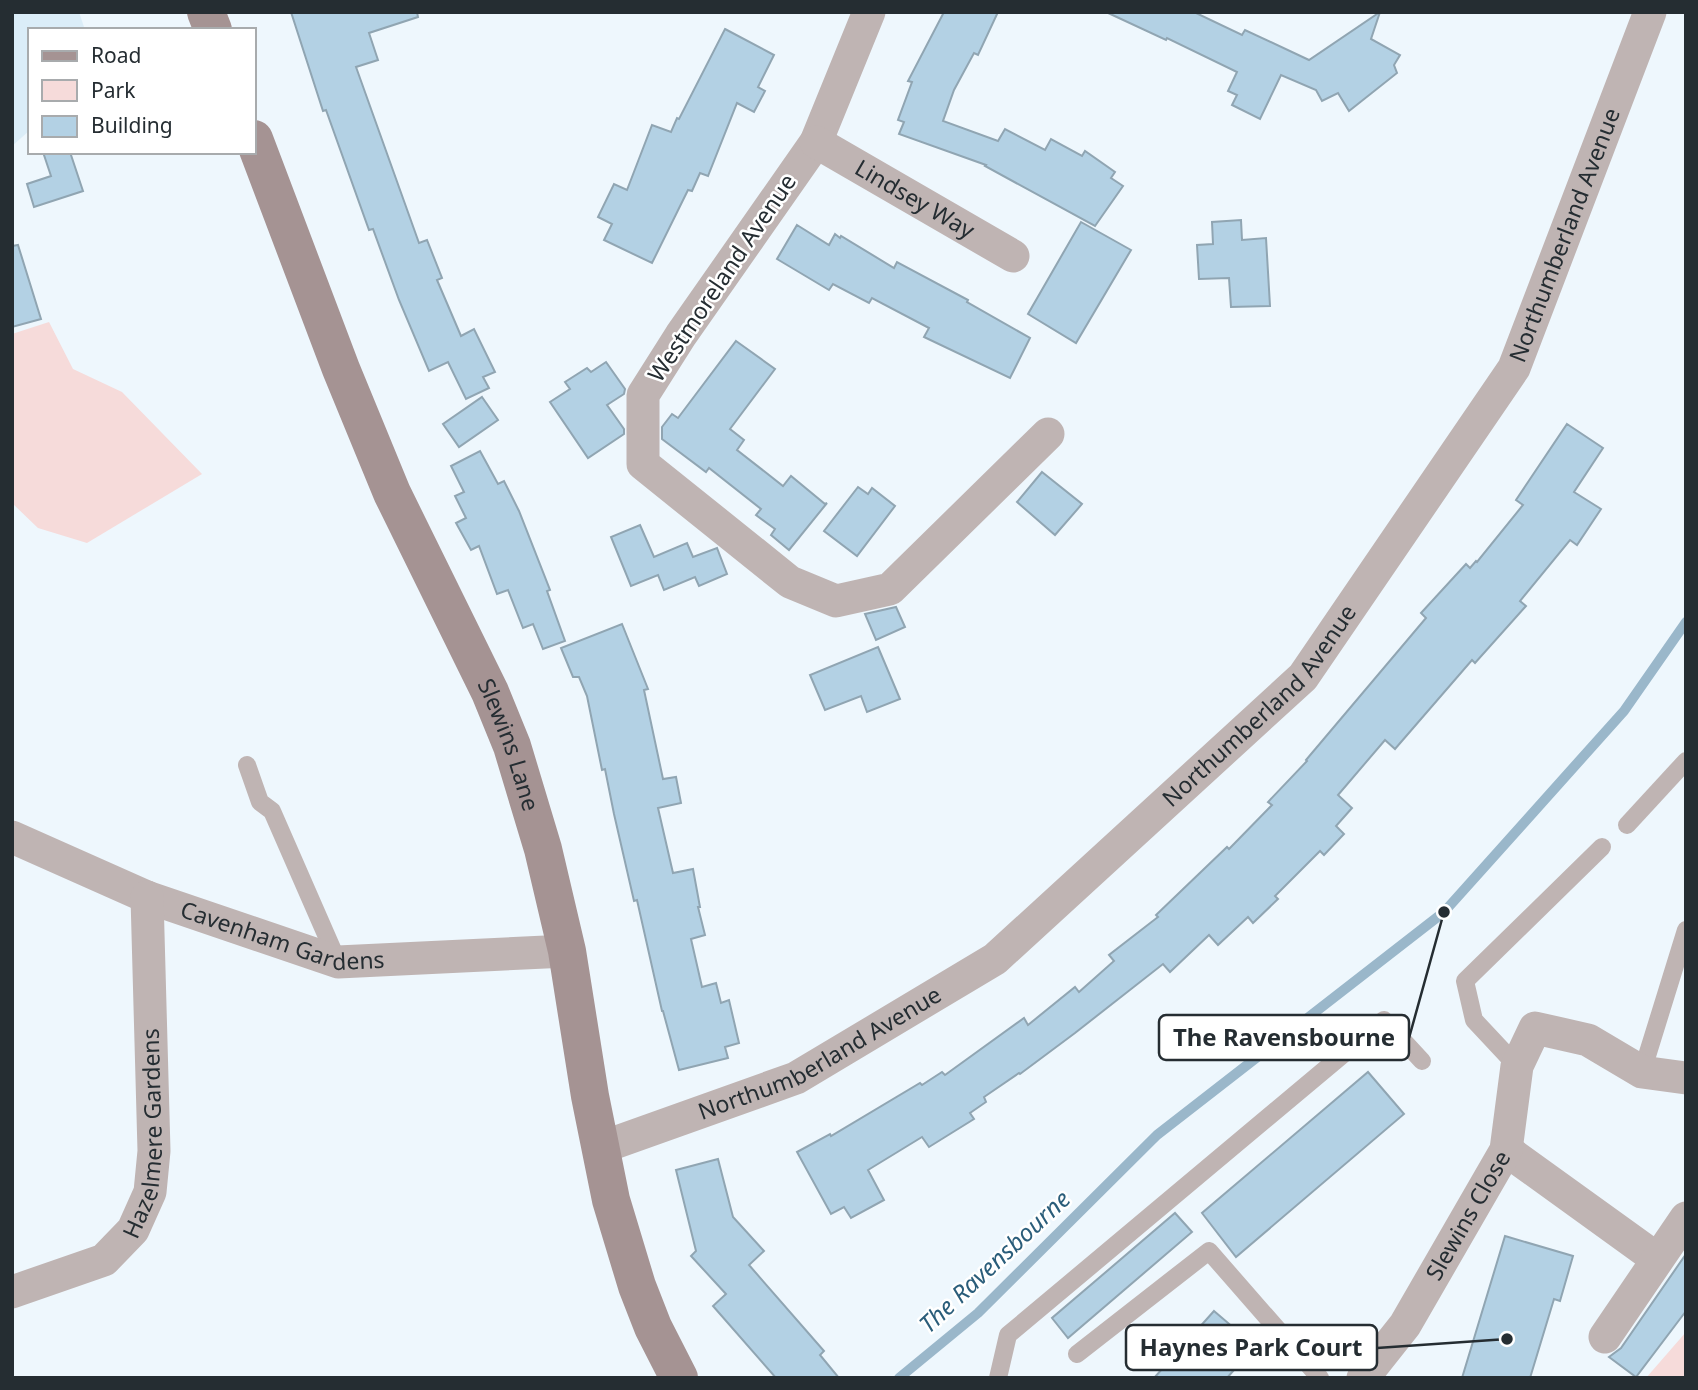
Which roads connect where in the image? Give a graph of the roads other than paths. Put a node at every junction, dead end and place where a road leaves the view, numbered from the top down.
1 (869, 12) edge
2 (1650, 12) edge
3 (816, 142) junction
4 (256, 144) edge
5 (1013, 256) dead end
6 (1048, 434) dead end
7 (1686, 761) edge
8 (247, 765) dead end
9 (1627, 825) dead end
10 (12, 837) edge
11 (1602, 846) dead end
12 (148, 897) junction
13 (1686, 930) edge
14 (567, 951) junction
15 (338, 962) junction
16 (1422, 1061) dead end
17 (1517, 1066) junction
18 (1642, 1072) junction
19 (1686, 1078) edge
20 (600, 1148) junction
21 (1506, 1150) junction
22 (1686, 1218) edge
23 (1657, 1259) junction
24 (12, 1292) edge
25 (1605, 1337) dead end
26 (1077, 1354) dead end
27 (679, 1378) edge
28 (998, 1378) edge
29 (1320, 1378) edge
30 (1363, 1378) edge

1 - 3 street, Westmoreland Avenue
2 - 20 street, Northumberland Avenue
3 - 5 street, Lindsey Way
3 - 6 street, Westmoreland Avenue
4 - 14 street, Slewins Lane
7 - 9 lane
8 - 15 lane
10 - 12 street, Cavenham Gardens
11 - 17 lane
12 - 15 street, Cavenham Gardens
12 - 24 street, Hazelmere Gardens
13 - 18 lane
14 - 15 street, Cavenham Gardens
14 - 20 street, Slewins Lane
16 - 28 lane
17 - 18 street, Slewins Close
17 - 21 street, Slewins Close
18 - 19 street, Slewins Close
20 - 27 street, Slewins Lane
21 - 23 street
21 - 30 street, Slewins Close
22 - 23 street
23 - 25 street
26 - 29 lane

